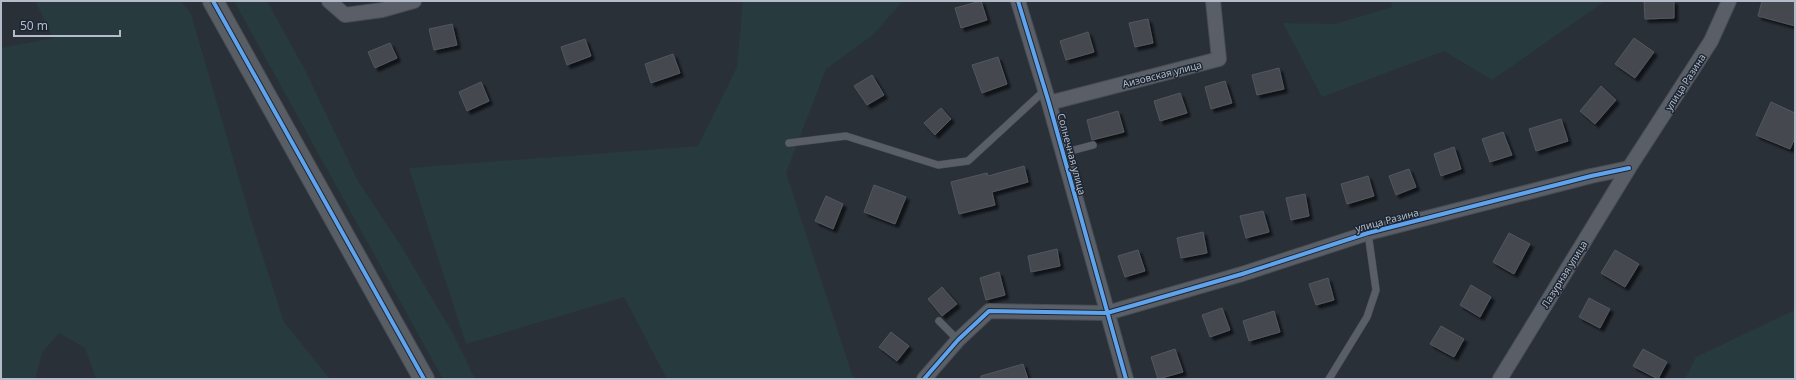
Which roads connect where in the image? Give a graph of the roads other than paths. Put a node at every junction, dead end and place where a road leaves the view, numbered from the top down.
1 (213, 1) edge
2 (329, 1) edge
3 (414, 1) edge
4 (1018, 1) edge
5 (1213, 1) edge
6 (1729, 1) edge
7 (1047, 96) junction
8 (789, 143) dead end
9 (1094, 145) dead end
10 (1063, 153) junction
11 (1629, 168) junction
12 (1368, 233) junction
13 (1107, 313) junction
14 (939, 321) dead end
15 (958, 340) junction
16 (424, 379) edge
17 (924, 379) edge
18 (1126, 379) edge
19 (1329, 379) edge
20 (1500, 379) edge

1 - 16 street
2 - 3 street
4 - 7 street, Солнечная улица
5 - 7 street, Аизовская улица
6 - 11 street, улица Разина
7 - 8 lane
7 - 10 street, Солнечная улица
9 - 10 lane
10 - 13 street, Солнечная улица
11 - 12 street, улица Разина
11 - 20 street, Лазурная улица
12 - 13 street, улица Разина
12 - 19 lane
13 - 15 street
13 - 18 street, Солнечная улица
14 - 15 lane
15 - 17 street

